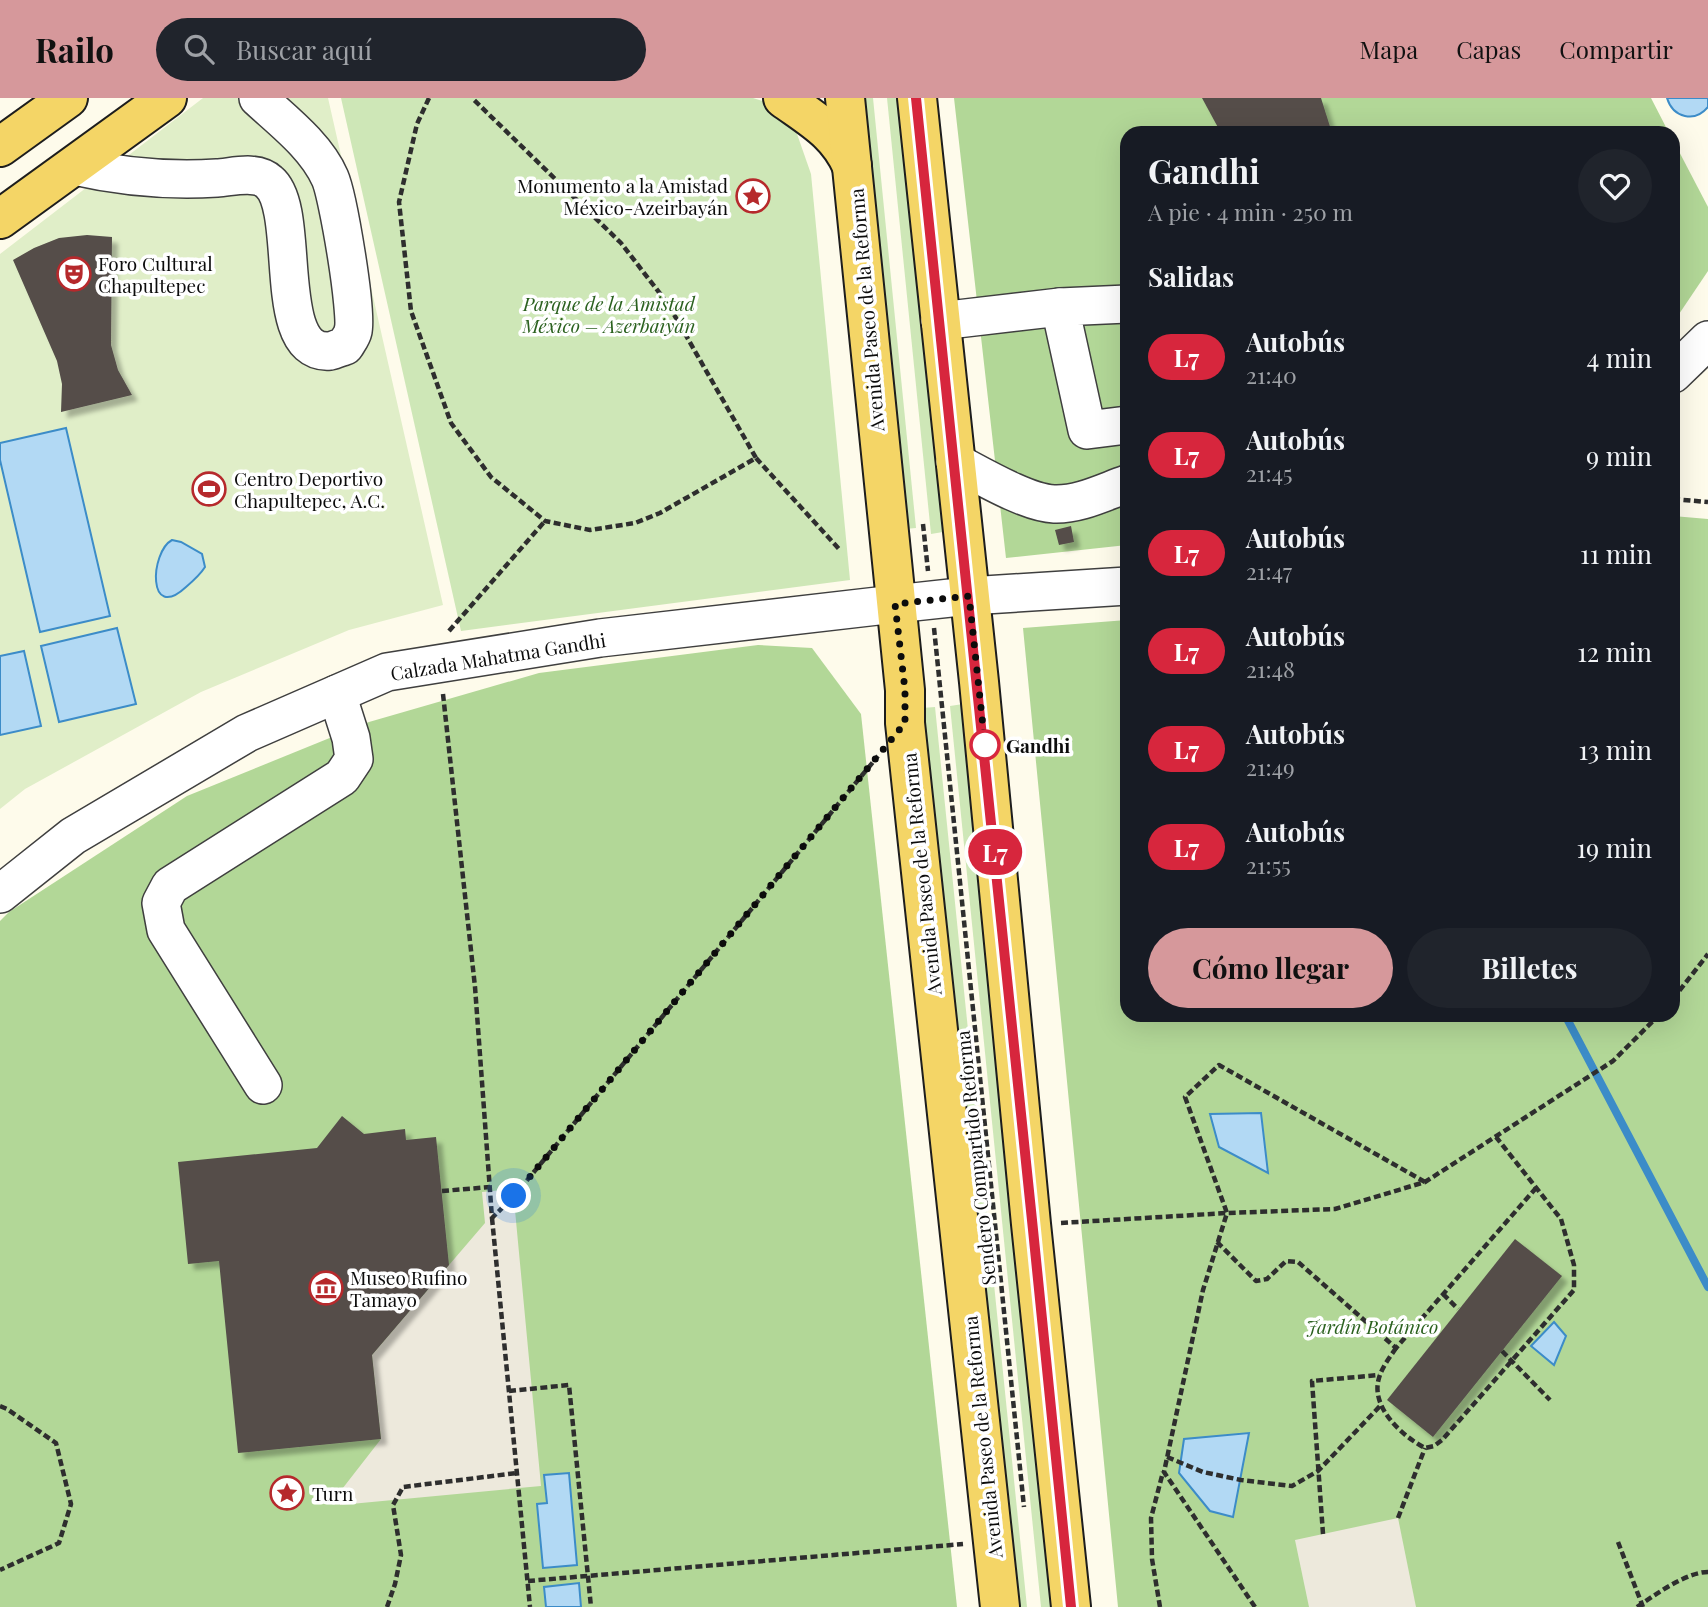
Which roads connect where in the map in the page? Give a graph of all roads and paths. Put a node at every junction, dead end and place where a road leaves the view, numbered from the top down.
1 (68, 98) edge
2 (167, 98) edge
3 (258, 98) edge
4 (429, 98) edge
5 (472, 98) edge
6 (783, 98) edge
7 (845, 98) edge
8 (916, 98) edge
9 (0, 147) edge
10 (74, 166) junction
11 (853, 169) junction
12 (0, 219) edge
13 (1120, 304) edge
14 (1060, 307) junction
15 (940, 321) junction
16 (1708, 340) edge
17 (1680, 367) edge
18 (1120, 426) edge
19 (756, 458) junction
20 (955, 462) junction
21 (1120, 486) edge
22 (1680, 500) edge
23 (1708, 502) edge
24 (545, 521) junction
25 (923, 527) dead end
26 (934, 539) dead end
27 (925, 540) junction
28 (916, 541) dead end
29 (839, 549) dead end
30 (927, 559) dead end
31 (1120, 586) edge
32 (969, 596) junction
33 (895, 604) junction
34 (934, 629) dead end
35 (440, 664) junction
36 (950, 685) dead end
37 (940, 686) junction
38 (930, 687) dead end
39 (337, 694) junction
40 (905, 723) junction
41 (0, 894) edge
42 (1708, 954) edge
43 (1680, 990) edge
44 (1652, 1022) edge
45 (263, 1084) dead end
46 (1496, 1137) junction
47 (1425, 1182) junction
48 (490, 1187) junction
49 (1536, 1188) junction
50 (442, 1191) dead end
51 (1227, 1213) junction
52 (492, 1218) junction
53 (1031, 1224) junction
54 (1217, 1242) junction
55 (1443, 1294) junction
56 (1458, 1309) dead end
57 (1396, 1348) junction
58 (1502, 1351) dead end
59 (1512, 1360) junction
60 (1379, 1375) junction
61 (509, 1391) junction
62 (1550, 1400) dead end
63 (1381, 1405) junction
64 (0, 1406) edge
65 (1425, 1448) junction
66 (1167, 1457) junction
67 (1318, 1471) junction
68 (1164, 1472) junction
69 (517, 1473) junction
70 (1024, 1510) dead end
71 (1398, 1518) dead end
72 (1322, 1534) dead end
73 (993, 1542) junction
74 (1618, 1542) dead end
75 (0, 1570) edge
76 (1708, 1572) edge
77 (588, 1576) junction
78 (528, 1581) junction
79 (1640, 1606) edge
80 (387, 1607) edge
81 (530, 1607) edge
82 (591, 1607) edge
83 (1000, 1607) edge
84 (1071, 1607) edge
85 (1160, 1607) edge
86 (1255, 1607) edge

1 - 9 main road
2 - 10 main road
3 - 10 street
4 - 24 path
5 - 19 path
6 - 11 main road
7 - 11 main road, Avenida Paseo de la Reforma
8 - 15 main road
10 - 12 main road
11 - 33 main road, Avenida Paseo de la Reforma
13 - 14 street
14 - 15 street
14 - 18 street
15 - 20 main road
16 - 17 street
19 - 24 path
19 - 29 path
20 - 21 street
20 - 32 main road
22 - 23 path
24 - 35 path
25 - 27 path
26 - 27 path
27 - 28 path
27 - 30 path
31 - 32 street, Calzada Mahatma Gandhi
32 - 33 street, Calzada Mahatma Gandhi
32 - 53 main road
33 - 35 street, Calzada Mahatma Gandhi
33 - 40 main road, Avenida Paseo de la Reforma
34 - 37 path, Sendero Compartido Reforma
35 - 39 street, Calzada Mahatma Gandhi
35 - 48 path
36 - 37 path
37 - 38 path
37 - 70 path, Sendero Compartido Reforma
39 - 41 street, Calzada Mahatma Gandhi
39 - 45 street
40 - 52 path
40 - 73 main road, Avenida Paseo de la Reforma
42 - 43 path
44 - 46 path
46 - 47 path
46 - 49 path
47 - 51 path
47 - 51 path
48 - 50 path
48 - 52 path
49 - 55 path
49 - 59 path
51 - 53 path
51 - 54 path
52 - 61 path
53 - 84 main road
54 - 57 path
54 - 66 path
55 - 56 path
55 - 57 path
57 - 60 path
58 - 59 path
59 - 62 path
59 - 65 path
60 - 63 path
60 - 67 path
61 - 69 path
61 - 77 path
63 - 65 path
63 - 67 path
64 - 75 path
65 - 71 path
66 - 67 path
66 - 68 path
67 - 72 path
68 - 85 path
68 - 86 path
69 - 78 path
69 - 80 path
73 - 77 path
73 - 83 main road, Avenida Paseo de la Reforma
74 - 79 path
76 - 79 path
77 - 78 path
77 - 82 path
78 - 81 path

